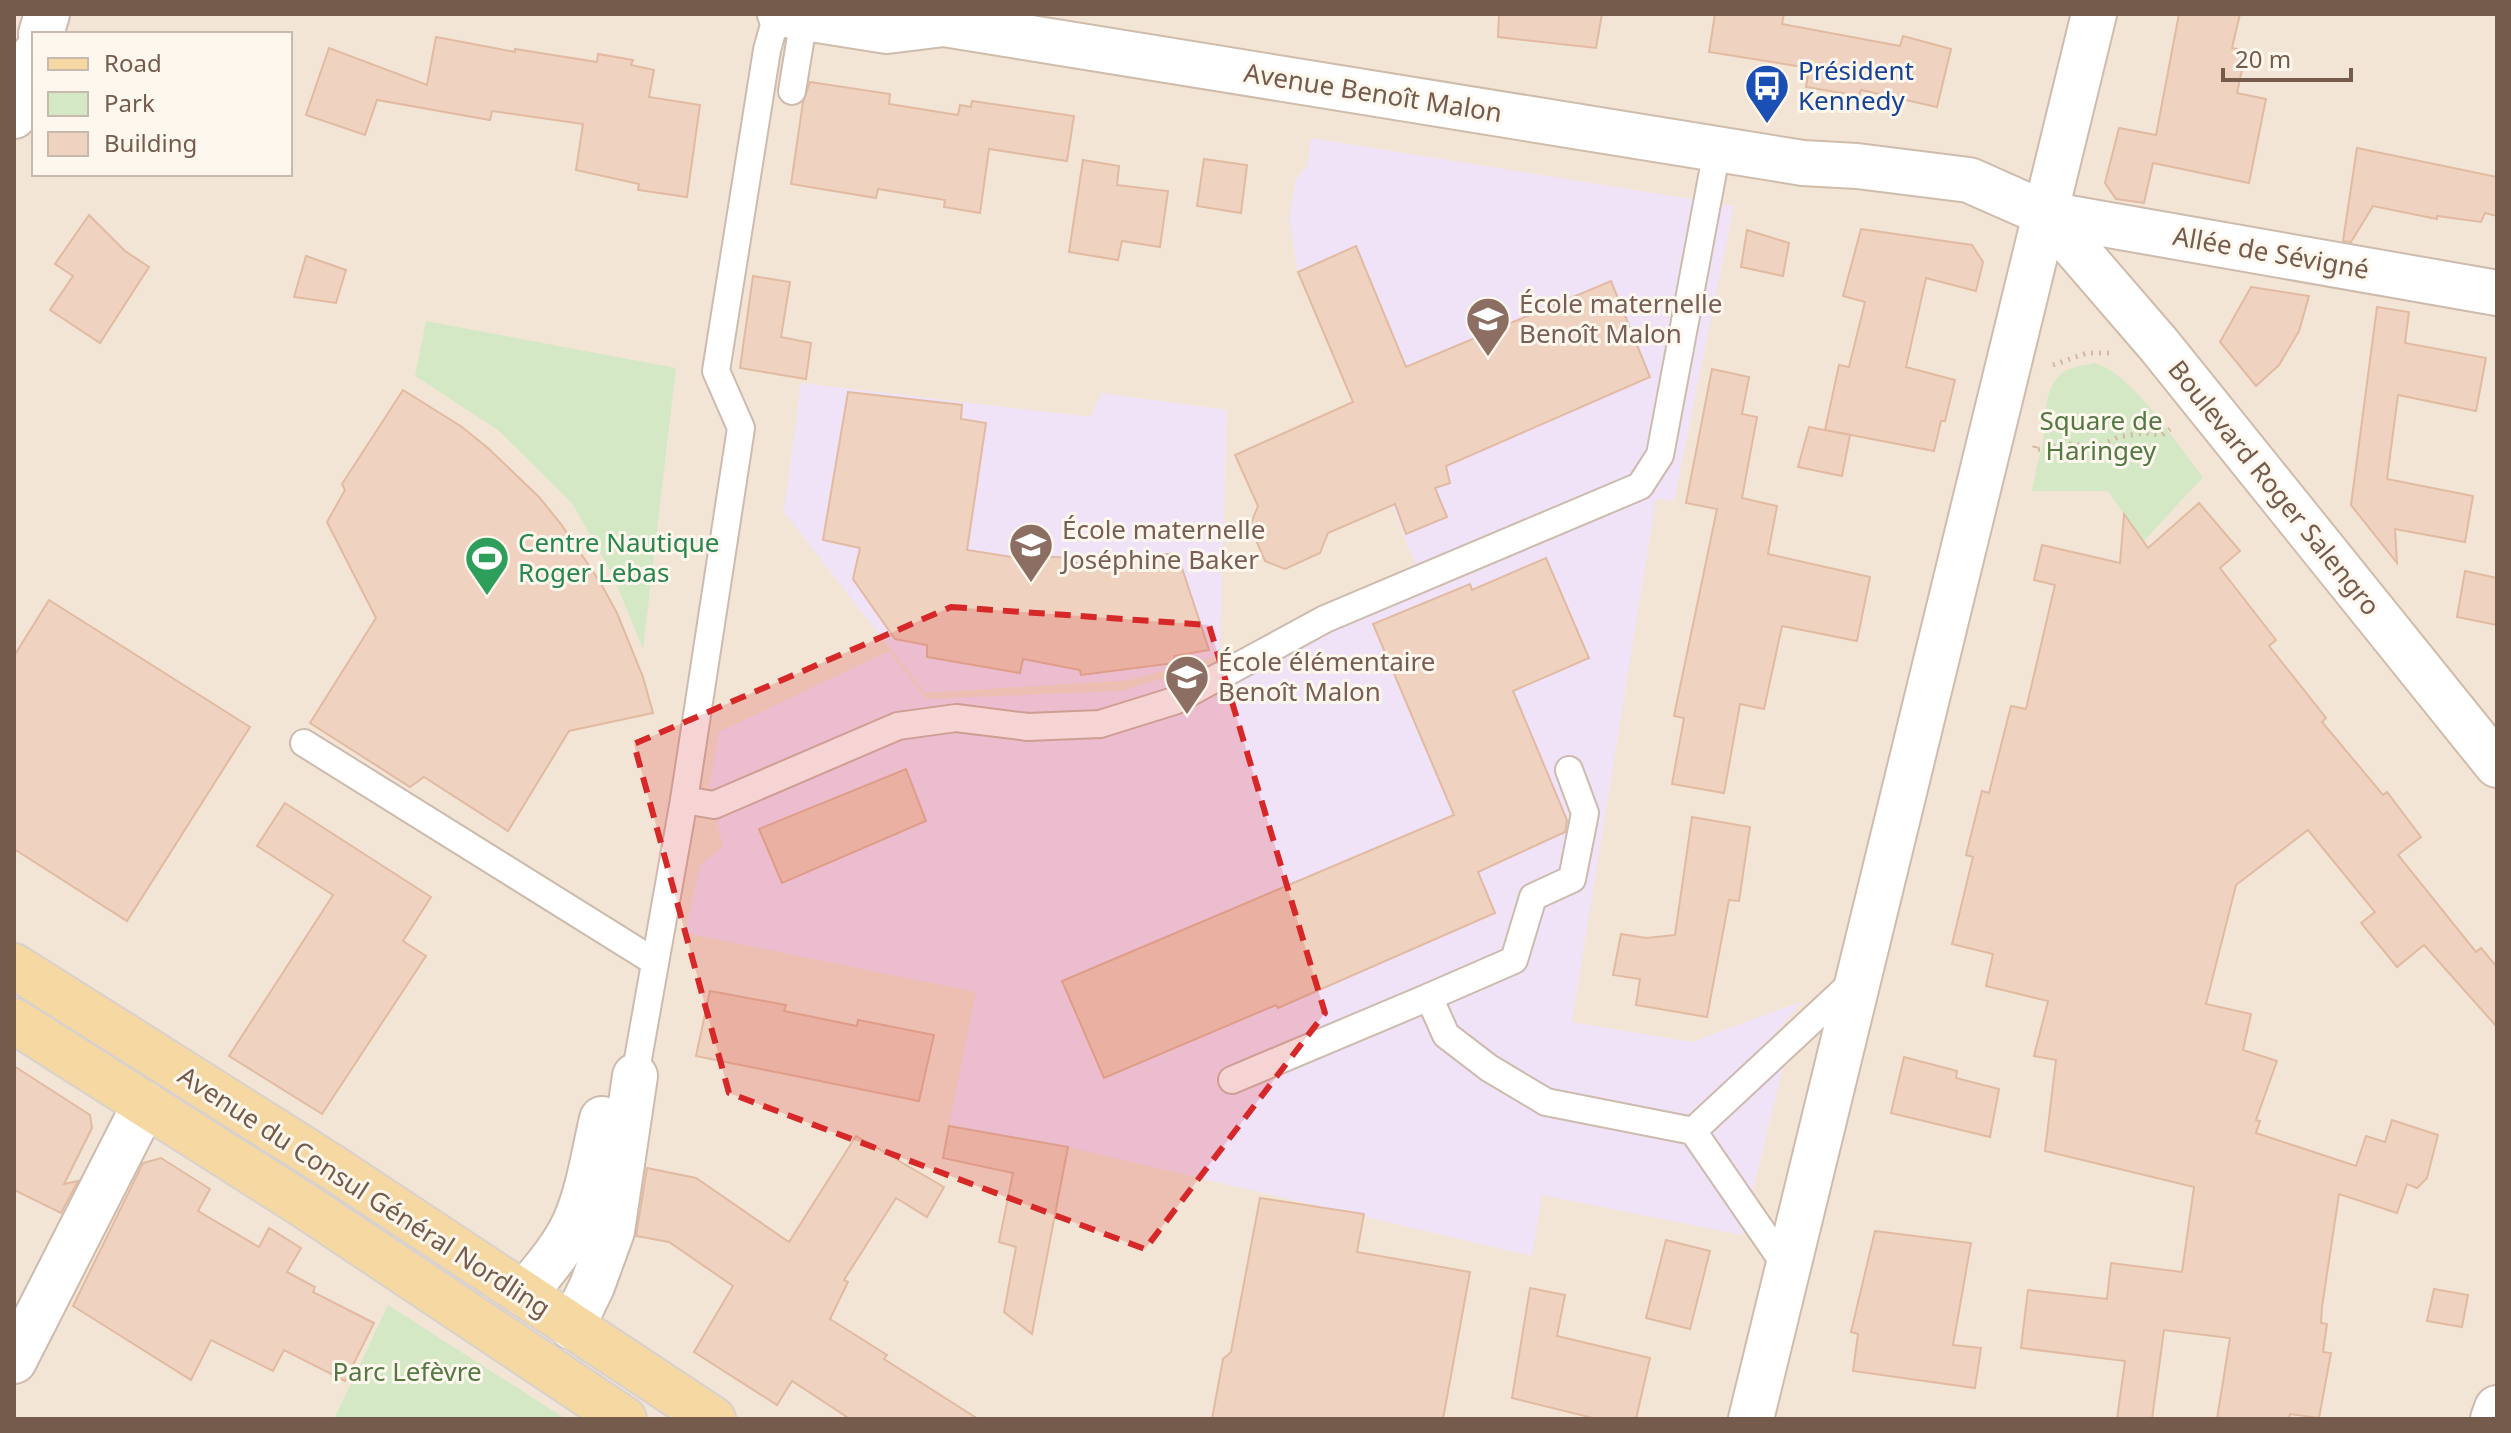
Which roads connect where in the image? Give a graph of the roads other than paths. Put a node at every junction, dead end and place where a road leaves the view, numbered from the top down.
1 (2094, 14) edge
2 (788, 15) edge
3 (932, 19) edge
4 (32, 61) edge
5 (792, 91) dead end
6 (14, 116) edge
7 (1717, 150) junction
8 (2046, 214) junction
9 (2497, 293) edge
10 (304, 743) dead end
11 (2497, 765) edge
12 (1569, 770) dead end
13 (684, 800) junction
14 (655, 962) junction
15 (14, 966) edge
16 (1859, 976) junction
17 (1429, 997) junction
18 (14, 1021) edge
19 (635, 1076) junction
20 (1232, 1080) dead end
21 (145, 1104) junction
22 (1693, 1131) junction
23 (1788, 1269) junction
24 (524, 1294) junction
25 (572, 1327) junction
26 (14, 1361) edge
27 (2497, 1408) edge
28 (624, 1419) edge
29 (713, 1419) edge
30 (1751, 1419) edge
31 (2493, 1419) edge

1 - 8 main road
2 - 3 main road, Avenue Benoît Malon
2 - 5 lane
2 - 13 lane
3 - 7 main road, Avenue Benoît Malon
4 - 6 main road
7 - 8 main road, Avenue Benoît Malon
7 - 13 lane
8 - 9 main road, Allée de Sévigné
8 - 11 main road, Boulevard Roger Salengro
8 - 16 main road
10 - 14 lane
12 - 17 lane
13 - 14 lane
14 - 19 lane
15 - 24 main road, Avenue du Consul Général Nordling
16 - 22 lane
16 - 23 main road
17 - 20 lane
17 - 22 lane
18 - 21 main road, Avenue du Consul Général Nordling
19 - 24 main road
19 - 25 main road
21 - 26 main road
21 - 28 main road, Avenue du Consul Général Nordling
22 - 23 lane
23 - 30 main road
24 - 25 main road, Avenue du Consul Général Nordling
25 - 29 main road, Avenue du Consul Général Nordling
27 - 31 main road

